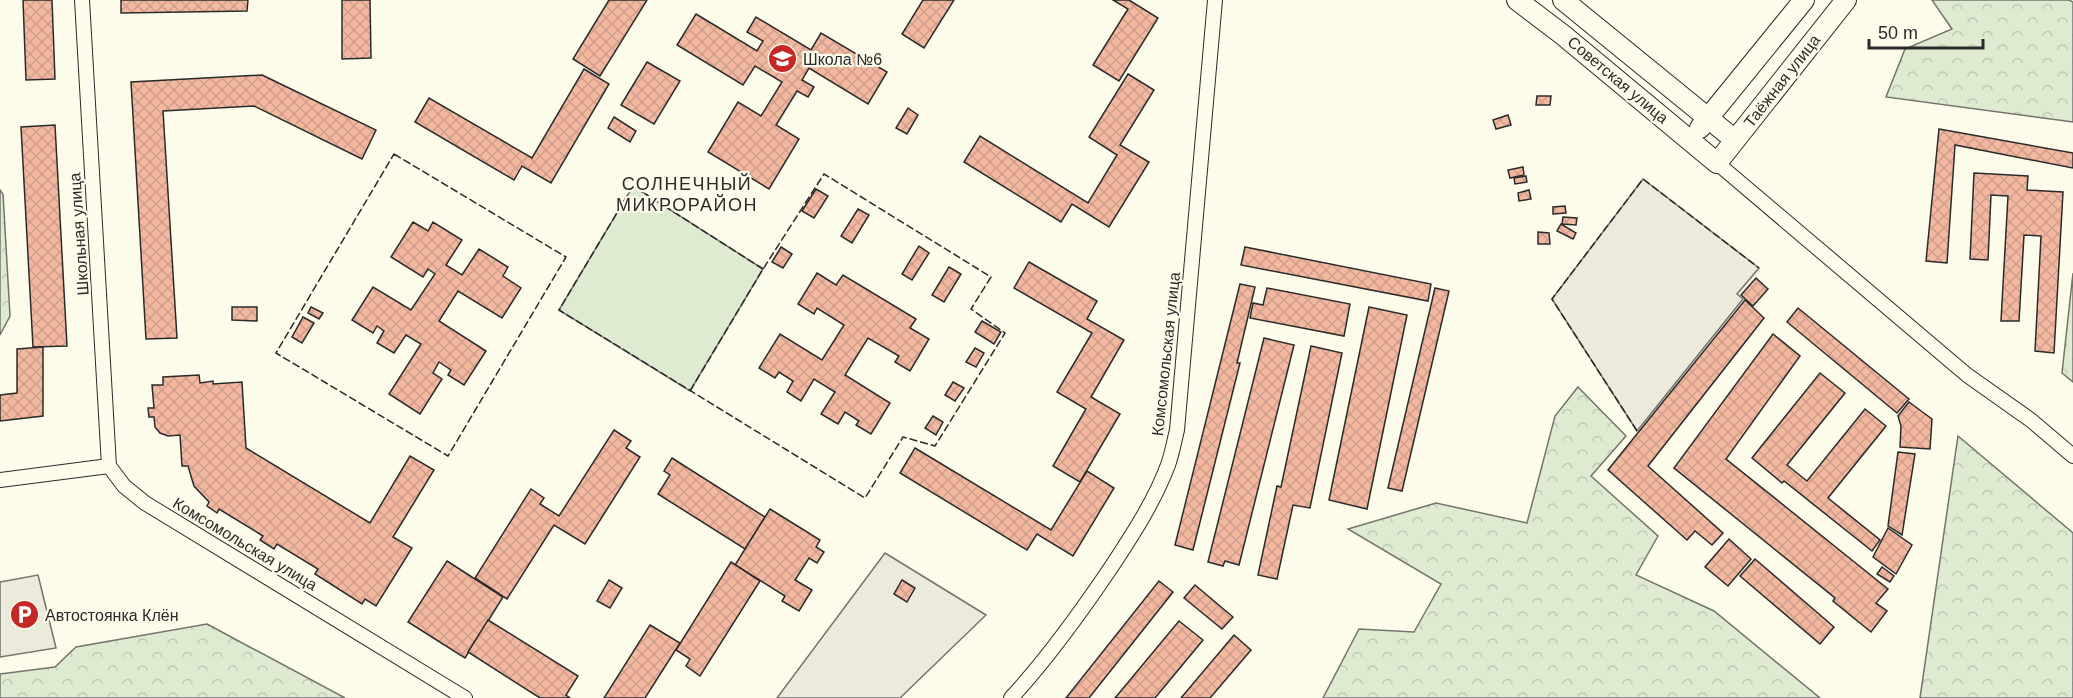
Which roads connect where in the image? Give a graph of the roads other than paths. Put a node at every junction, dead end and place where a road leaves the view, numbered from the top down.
1 (82, 0) edge
2 (1215, 0) edge
3 (1517, 0) edge
4 (1563, 0) edge
5 (1804, 0) edge
6 (1846, 0) edge
7 (1708, 118) junction
8 (1690, 140) junction
9 (1735, 140) junction
10 (1717, 163) junction
11 (2073, 456) edge
12 (109, 466) junction
13 (0, 480) edge
14 (465, 698) edge
15 (1011, 698) edge

1 - 12 street, Школьная улица
2 - 15 street, Комсомольская улица
3 - 8 street, Советская улица
4 - 7 street, Советская улица
5 - 7 street, Таёжная улица
6 - 9 street, Таёжная улица
7 - 8 street, Таёжная улица
7 - 9 street, Советская улица
8 - 10 street, Советская улица
9 - 10 street, Таёжная улица
10 - 11 street
12 - 13 street
12 - 14 street, Комсомольская улица

